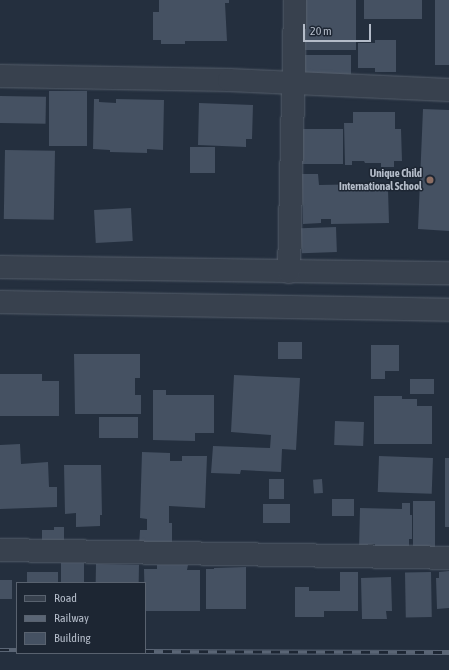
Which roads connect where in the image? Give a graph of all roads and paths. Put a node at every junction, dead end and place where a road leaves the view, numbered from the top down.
1 (295, 0) edge
2 (0, 76) edge
3 (294, 83) junction
4 (449, 90) edge
5 (0, 267) edge
6 (289, 272) junction
7 (449, 273) edge
8 (0, 302) edge
9 (449, 310) edge
10 (0, 550) edge
11 (449, 558) edge

1 - 3 street
2 - 3 street
3 - 4 street
3 - 6 street
5 - 6 street
6 - 7 street
8 - 9 street
10 - 11 street

